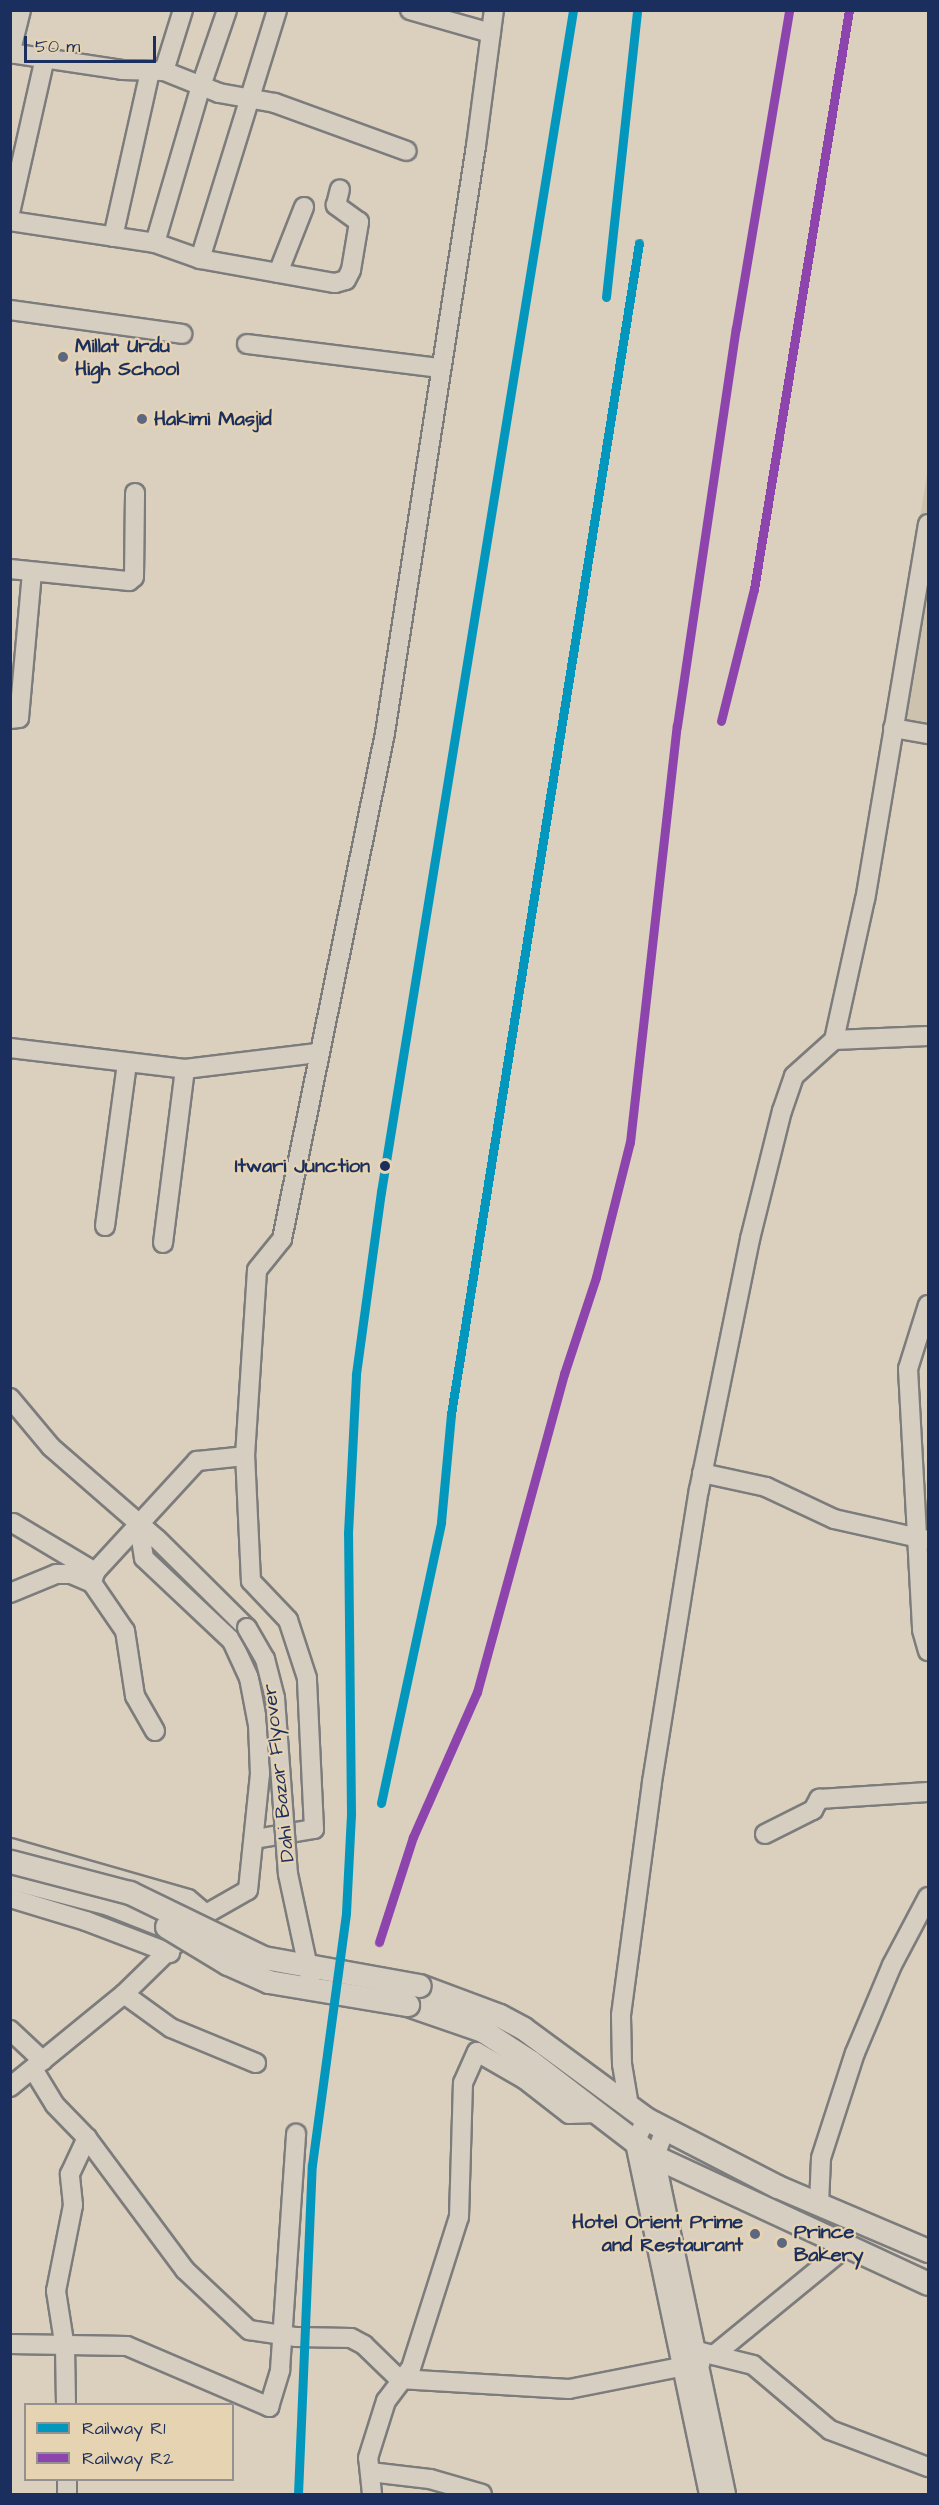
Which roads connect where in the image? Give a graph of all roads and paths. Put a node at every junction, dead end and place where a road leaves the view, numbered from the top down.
1 (21, 10) edge
2 (183, 10) edge
3 (227, 10) edge
4 (278, 10) edge
5 (410, 10) edge
6 (494, 10) edge
7 (430, 13) edge
8 (491, 33) junction
9 (11, 53) edge
10 (45, 58) junction
11 (157, 72) junction
12 (201, 86) junction
13 (251, 98) junction
14 (407, 151) dead end
15 (340, 189) dead end
16 (304, 207) dead end
17 (10, 213) edge
18 (10, 220) edge
19 (113, 237) junction
20 (155, 243) junction
21 (200, 260) junction
22 (278, 273) junction
23 (10, 310) edge
24 (182, 334) dead end
25 (247, 344) dead end
26 (440, 368) junction
27 (135, 493) dead end
28 (928, 524) edge
29 (10, 569) edge
30 (32, 573) junction
31 (10, 719) edge
32 (893, 728) junction
33 (928, 734) edge
34 (928, 1036) edge
35 (834, 1040) junction
36 (10, 1048) edge
37 (317, 1053) junction
38 (127, 1063) junction
39 (185, 1069) junction
40 (105, 1226) dead end
41 (163, 1243) dead end
42 (928, 1305) edge
43 (924, 1334) edge
44 (10, 1398) edge
45 (920, 1429) edge
46 (245, 1456) junction
47 (702, 1473) junction
48 (138, 1522) junction
49 (13, 1523) dead end
50 (922, 1539) edge
51 (94, 1577) junction
52 (10, 1593) edge
53 (928, 1651) edge
54 (155, 1731) dead end
55 (928, 1792) edge
56 (765, 1834) dead end
57 (255, 1839) junction
58 (10, 1848) edge
59 (10, 1862) edge
60 (10, 1878) edge
61 (928, 1897) edge
62 (10, 1898) edge
63 (206, 1914) junction
64 (170, 1953) junction
65 (309, 1966) junction
66 (311, 1990) junction
67 (124, 1994) junction
68 (10, 2030) edge
69 (256, 2063) dead end
70 (38, 2065) junction
71 (10, 2087) edge
72 (598, 2113) junction
73 (647, 2118) junction
74 (296, 2134) dead end
75 (87, 2138) junction
76 (635, 2143) junction
77 (655, 2157) junction
78 (819, 2204) junction
79 (846, 2247) junction
80 (928, 2251) edge
81 (928, 2284) edge
82 (289, 2336) junction
83 (10, 2344) edge
84 (65, 2348) junction
85 (704, 2357) junction
86 (680, 2361) junction
87 (399, 2379) junction
88 (66, 2403) edge
89 (928, 2467) edge
90 (370, 2472) junction
91 (372, 2494) edge
92 (482, 2494) edge
93 (708, 2494) edge
94 (726, 2494) edge

1 - 9 street
2 - 11 street
3 - 12 street
4 - 13 street
5 - 7 street
6 - 8 street
7 - 8 street
8 - 26 street
9 - 10 street
10 - 11 street
10 - 17 street
11 - 12 street
11 - 19 street
12 - 13 street
12 - 20 street
13 - 14 street
13 - 21 street
15 - 22 street
16 - 22 street
18 - 19 street
19 - 20 street
20 - 21 street
21 - 22 street
23 - 24 street
25 - 26 street
26 - 37 street
27 - 30 street
28 - 32 street
29 - 30 street
30 - 31 street
32 - 33 street
32 - 35 street
34 - 35 street
35 - 47 street
36 - 38 street
37 - 39 street
37 - 46 street
38 - 39 street
38 - 40 street
39 - 41 street
42 - 43 street
43 - 45 street
44 - 48 street, Dahi Bazar Flyover
45 - 50 street
46 - 48 street
46 - 57 street
47 - 50 street
47 - 73 street
48 - 51 street
48 - 57 street
48 - 65 street, Dahi Bazar Flyover, bridge
49 - 51 street
50 - 53 street
51 - 52 street
51 - 54 street
55 - 56 street
57 - 63 street
58 - 63 street
59 - 65 main road, bridge
60 - 66 main road, bridge
61 - 78 street
62 - 64 street
63 - 64 street
64 - 67 street
65 - 66 street, Dahi Bazar Flyover, bridge
65 - 73 main road, bridge
66 - 72 main road, bridge
67 - 69 street
67 - 70 street
68 - 70 street
70 - 71 street
70 - 75 street
72 - 76 main road
72 - 87 street
73 - 76 street
73 - 77 street
73 - 78 main road
74 - 82 street
75 - 82 street
75 - 84 street
76 - 77 main road
76 - 86 street
77 - 79 main road
77 - 85 street
78 - 80 main road
79 - 81 main road
79 - 85 street
82 - 84 street
82 - 87 street
83 - 84 street
84 - 88 street
85 - 86 street
85 - 89 street
85 - 94 street
86 - 87 street
86 - 93 street
87 - 90 street
90 - 91 street
90 - 92 street

